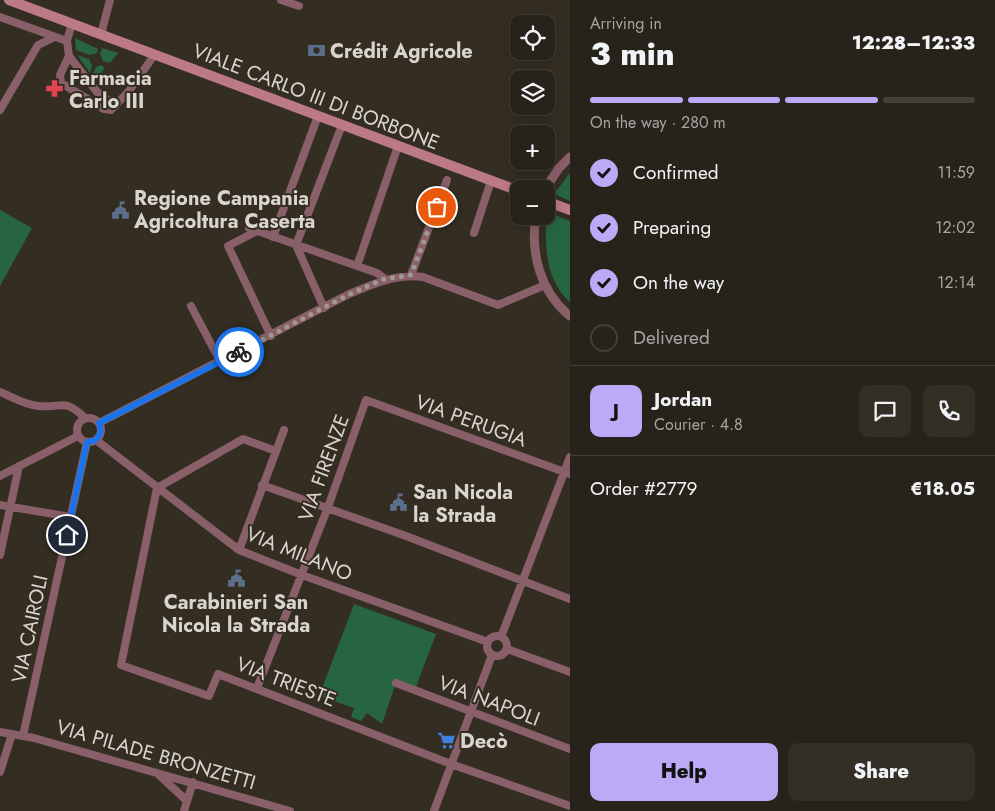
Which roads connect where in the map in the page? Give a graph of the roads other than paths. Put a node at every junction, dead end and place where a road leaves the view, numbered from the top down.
1 (9, 0) edge
2 (110, 0) edge
3 (282, 0) edge
4 (299, 6) dead end
5 (0, 17) edge
6 (72, 23) junction
7 (34, 29) junction
8 (101, 34) junction
9 (56, 37) junction
10 (67, 41) junction
11 (38, 45) junction
12 (155, 54) junction
13 (69, 56) junction
14 (116, 106) junction
15 (0, 110) edge
16 (318, 116) junction
17 (342, 125) junction
18 (398, 146) junction
19 (570, 157) edge
20 (447, 180) dead end
21 (551, 180) edge
22 (491, 181) junction
23 (510, 188) edge
24 (555, 204) edge
25 (570, 210) edge
26 (535, 225) edge
27 (474, 233) dead end
28 (274, 237) junction
29 (296, 245) junction
30 (357, 266) junction
31 (411, 275) junction
32 (384, 279) junction
33 (545, 284) junction
34 (191, 306) dead end
35 (324, 308) junction
36 (570, 316) edge
37 (271, 336) junction
38 (220, 361) junction
39 (0, 392) edge
40 (366, 400) joint
41 (86, 418) junction
42 (99, 423) junction
43 (284, 430) dead end
44 (78, 436) junction
45 (96, 440) junction
46 (87, 442) junction
47 (276, 451) junction
48 (570, 457) edge
49 (18, 466) junction
50 (567, 473) edge
51 (0, 476) edge
52 (262, 485) junction
53 (157, 488) junction
54 (0, 505) edge
55 (9, 507) junction
56 (328, 508) junction
57 (71, 517) junction
58 (239, 550) junction
59 (0, 555) edge
60 (302, 575) junction
61 (522, 580) junction
62 (570, 599) edge
63 (501, 637) junction
64 (488, 642) junction
65 (507, 649) junction
66 (492, 655) junction
67 (570, 672) edge
68 (396, 683) dead end
69 (257, 688) junction
70 (470, 711) junction
71 (0, 732) edge
72 (12, 734) junction
73 (24, 736) junction
74 (570, 749) edge
75 (452, 764) junction
76 (153, 770) junction
77 (0, 772) edge
78 (193, 782) junction
79 (187, 800) junction
80 (570, 806) edge
81 (184, 811) edge
82 (290, 811) edge
83 (434, 811) edge

1 - 6 main road, VIALE CARLO III DI BORBONE
2 - 8 street
3 - 4 street
5 - 7 street
6 - 8 main road, VIALE CARLO III DI BORBONE
6 - 10 street
7 - 9 street
7 - 11 street
8 - 12 main road, VIALE CARLO III DI BORBONE
9 - 10 street
9 - 11 street
10 - 13 street
11 - 15 street
12 - 14 street
12 - 16 main road, VIALE CARLO III DI BORBONE
13 - 14 street
13 - 14 street
16 - 17 main road, VIALE CARLO III DI BORBONE
16 - 28 street
17 - 18 main road, VIALE CARLO III DI BORBONE
17 - 29 street
18 - 22 main road, VIALE CARLO III DI BORBONE
18 - 30 street
19 - 21 street
20 - 31 street
22 - 23 main road, VIALE CARLO III DI BORBONE
22 - 27 street
24 - 25 main road
26 - 33 street
28 - 29 street
28 - 37 street
29 - 30 street
29 - 35 street
30 - 32 street
31 - 32 street
31 - 33 street
32 - 35 street
33 - 36 street
34 - 38 street
35 - 37 street
37 - 38 street
38 - 42 street
39 - 41 street
40 - 50 street, VIA PERUGIA
40 - 56 street, VIA FIRENZE
41 - 42 street
41 - 44 street
42 - 45 street
43 - 47 street
44 - 46 street
44 - 49 street
45 - 46 street
45 - 53 street, VIA MILANO
46 - 57 street, VIA CAIROLI
47 - 52 street
47 - 53 street
48 - 50 street
49 - 51 street
49 - 55 street
50 - 61 street
52 - 56 street
52 - 58 street
53 - 58 street, VIA MILANO
53 - 69 street, VIA TRIESTE
54 - 55 street
55 - 57 street
55 - 59 street
56 - 60 street, VIA FIRENZE
56 - 61 street
57 - 73 street, VIA CAIROLI
58 - 60 street, VIA MILANO
60 - 64 street, VIA MILANO
60 - 69 street, VIA FIRENZE
61 - 62 street
61 - 63 street
63 - 64 street
63 - 65 street
64 - 66 street
65 - 66 street
65 - 67 street
66 - 70 street
68 - 70 street, VIA NAPOLI
69 - 75 street, VIA TRIESTE
70 - 74 street, VIA NAPOLI
70 - 75 street
71 - 72 street, VIA PILADE BRONZETTI
72 - 73 street, VIA PILADE BRONZETTI
72 - 77 street
73 - 76 street, VIA PILADE BRONZETTI
75 - 80 street, VIA TRIESTE
75 - 83 street
76 - 78 street, VIA PILADE BRONZETTI
76 - 79 street
78 - 79 street
78 - 82 street, VIA PILADE BRONZETTI
79 - 81 street

